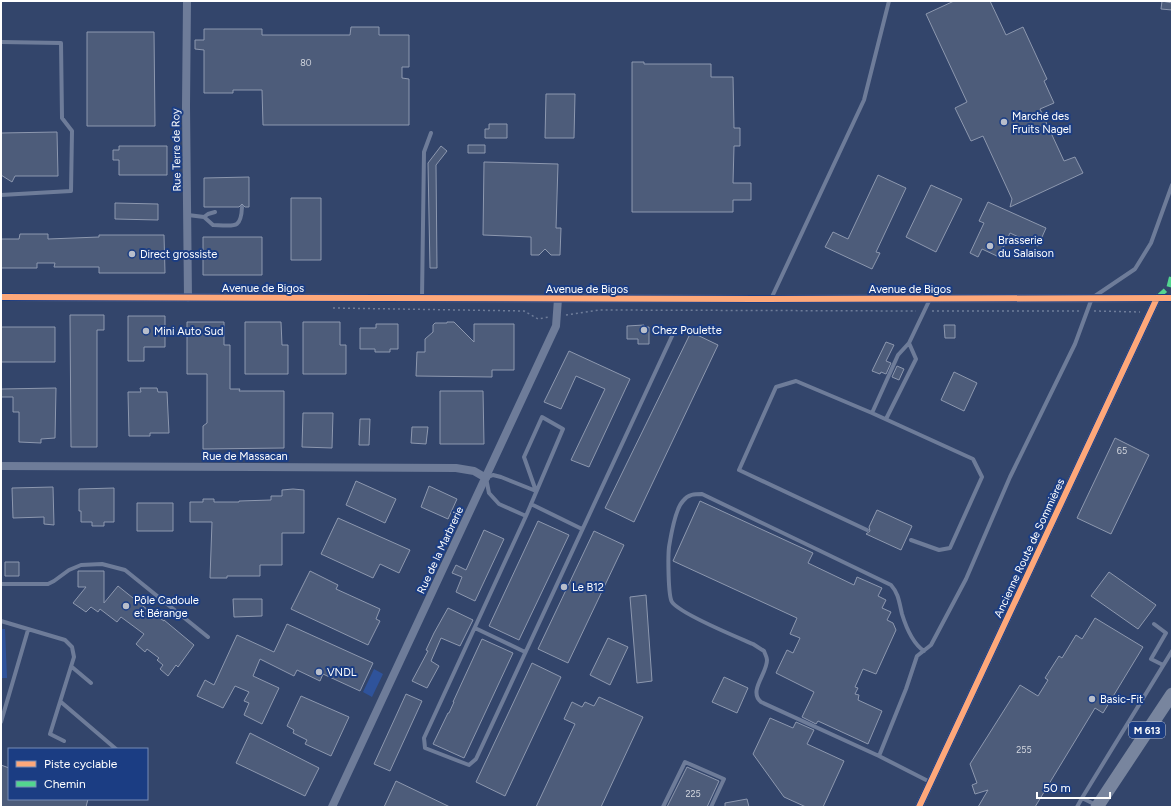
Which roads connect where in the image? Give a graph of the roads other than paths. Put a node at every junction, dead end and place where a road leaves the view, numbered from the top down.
1 (187, 1) edge
2 (889, 1) edge
3 (1, 42) edge
4 (431, 133) dead end
5 (1172, 185) edge
6 (1, 195) edge
7 (242, 207) dead end
8 (215, 212) dead end
9 (188, 215) junction
10 (204, 217) junction
11 (1, 297) edge
12 (188, 298) junction
13 (930, 298) junction
14 (1092, 298) junction
15 (1157, 298) junction
16 (1172, 298) edge
17 (422, 299) junction
18 (558, 299) junction
19 (771, 299) junction
20 (673, 334) dead end
21 (910, 343) junction
22 (872, 413) junction
23 (886, 419) junction
24 (1, 466) edge
25 (486, 478) junction
26 (536, 491) junction
27 (531, 504) junction
28 (526, 516) junction
29 (582, 529) junction
30 (867, 530) dead end
31 (911, 540) dead end
32 (1, 584) edge
33 (1, 621) edge
34 (1154, 624) dead end
35 (475, 628) junction
36 (28, 630) junction
37 (208, 637) dead end
38 (924, 651) junction
39 (1172, 651) edge
40 (525, 652) junction
41 (1163, 665) junction
42 (72, 667) junction
43 (91, 683) dead end
44 (1172, 694) edge
45 (61, 702) junction
46 (1, 722) edge
47 (64, 741) dead end
48 (115, 748) edge
49 (878, 756) junction
50 (930, 782) junction
51 (1082, 798) junction
52 (333, 806) edge
53 (1097, 806) edge
54 (663, 807) edge
55 (711, 807) edge
56 (919, 807) edge
57 (1077, 807) edge

1 - 9 street, Rue Terre de Roy
2 - 19 lane
3 - 6 lane
4 - 17 lane
5 - 14 lane
7 - 10 lane
8 - 10 lane
9 - 10 lane
9 - 12 street, Rue Terre de Roy
11 - 12 street, Avenue de Bigos
12 - 17 street, Avenue de Bigos
13 - 14 street, Avenue de Bigos
13 - 19 street, Avenue de Bigos
13 - 21 lane
14 - 15 street, Avenue de Bigos
14 - 38 lane
15 - 16 street, Avenue de Bigos
15 - 50 street, Ancienne Route de Sommières
17 - 18 street, Avenue de Bigos
18 - 19 street, Avenue de Bigos
18 - 25 street, Rue de la Marbrerie
20 - 29 lane
21 - 22 lane
21 - 23 lane
22 - 23 lane
22 - 30 lane
23 - 31 lane
24 - 25 street, Rue de Massacan
25 - 26 lane
25 - 28 lane
25 - 52 street, Rue de la Marbrerie
26 - 26 lane
26 - 27 lane
27 - 28 lane
27 - 29 lane
28 - 35 lane
29 - 40 lane
32 - 37 lane
33 - 36 lane
34 - 41 lane
35 - 40 lane
35 - 40 lane
36 - 42 lane
36 - 46 lane
38 - 49 lane
38 - 49 lane
39 - 41 lane
41 - 51 lane
42 - 43 lane
42 - 45 lane
44 - 53 main road, M 613
45 - 47 lane
45 - 48 lane
49 - 50 lane
50 - 56 street, Ancienne Route de Sommières
51 - 53 lane
51 - 57 lane
54 - 55 lane

